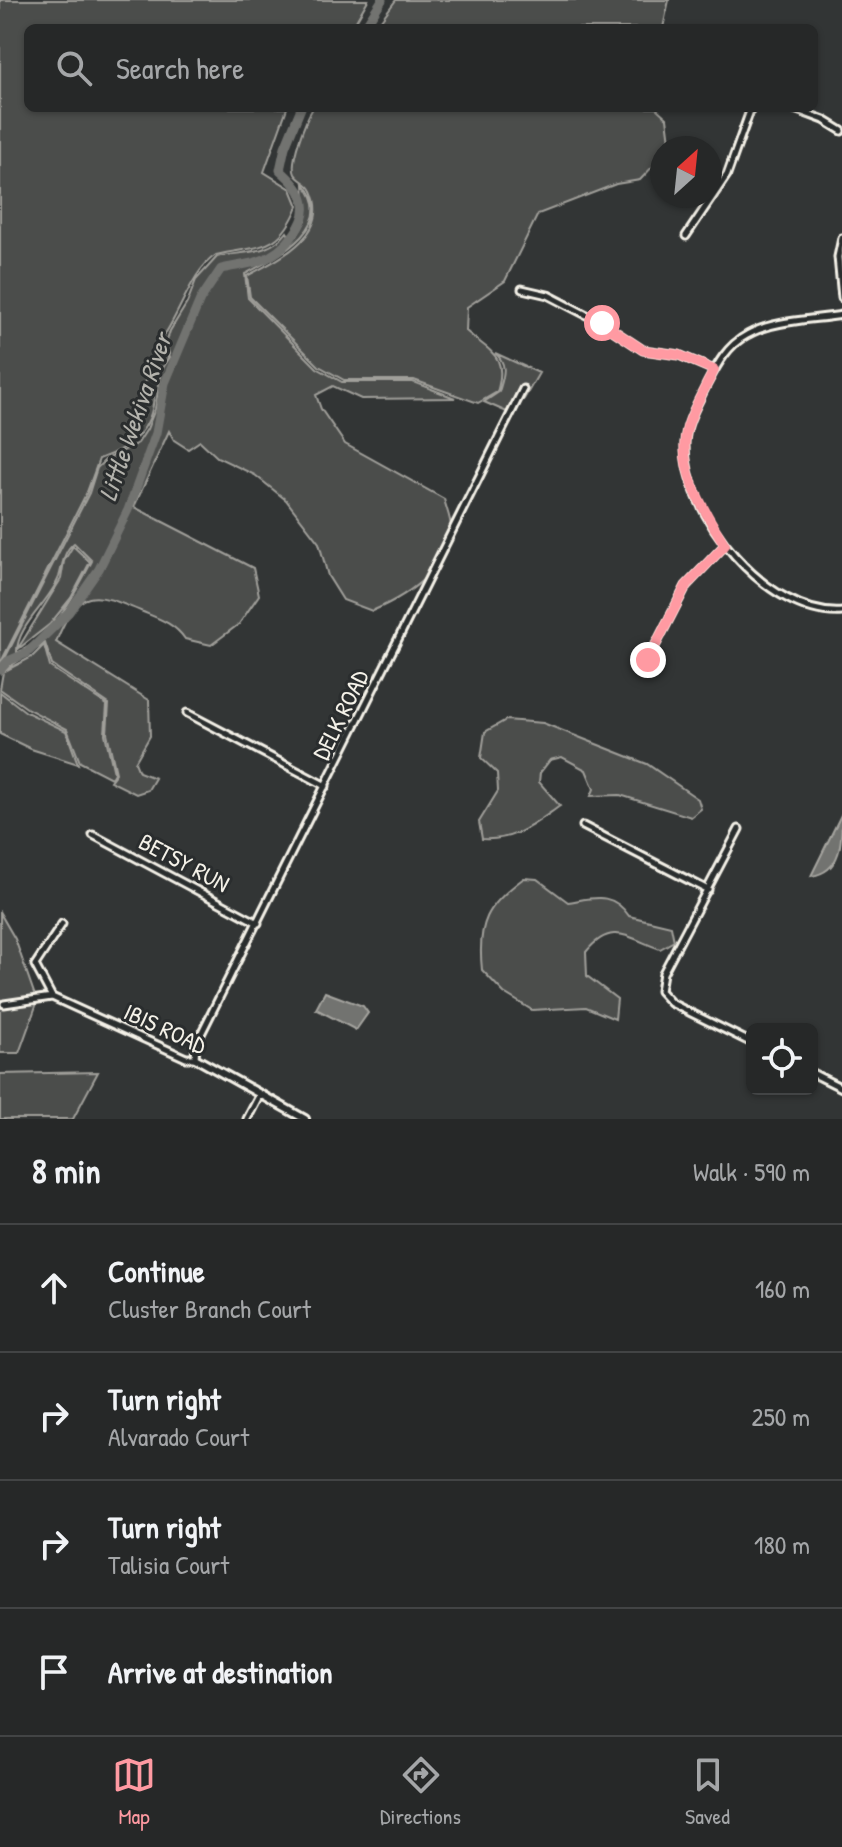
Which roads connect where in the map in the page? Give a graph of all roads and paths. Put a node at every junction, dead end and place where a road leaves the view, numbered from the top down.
1 (750, 112) edge
2 (801, 112) edge
3 (842, 131) edge
4 (686, 236) dead end
5 (842, 238) edge
6 (522, 289) dead end
7 (842, 298) edge
8 (842, 315) edge
9 (714, 370) junction
10 (523, 389) dead end
11 (725, 545) junction
12 (842, 612) edge
13 (648, 660) dead end
14 (187, 713) dead end
15 (326, 786) junction
16 (583, 826) dead end
17 (739, 829) dead end
18 (93, 835) dead end
19 (708, 890) junction
20 (258, 923) junction
21 (62, 924) dead end
22 (52, 997) junction
23 (4, 1004) dead end
24 (746, 1040) edge
25 (195, 1058) junction
26 (818, 1076) edge
27 (842, 1088) edge
28 (259, 1096) junction
29 (247, 1119) edge
30 (305, 1119) edge

1 - 4 street
2 - 3 street
5 - 7 street
6 - 9 street
8 - 9 street
9 - 11 street
10 - 15 street, DELK ROAD
11 - 12 street
11 - 13 street
14 - 15 street
15 - 20 street, DELK ROAD
16 - 19 street
17 - 19 street
18 - 20 street, BETSY RUN
19 - 24 street
20 - 25 street, DELK ROAD
21 - 22 street
22 - 23 street
22 - 25 street, IBIS ROAD
25 - 28 street, IBIS ROAD
26 - 27 street
28 - 29 street
28 - 30 street, IBIS ROAD

